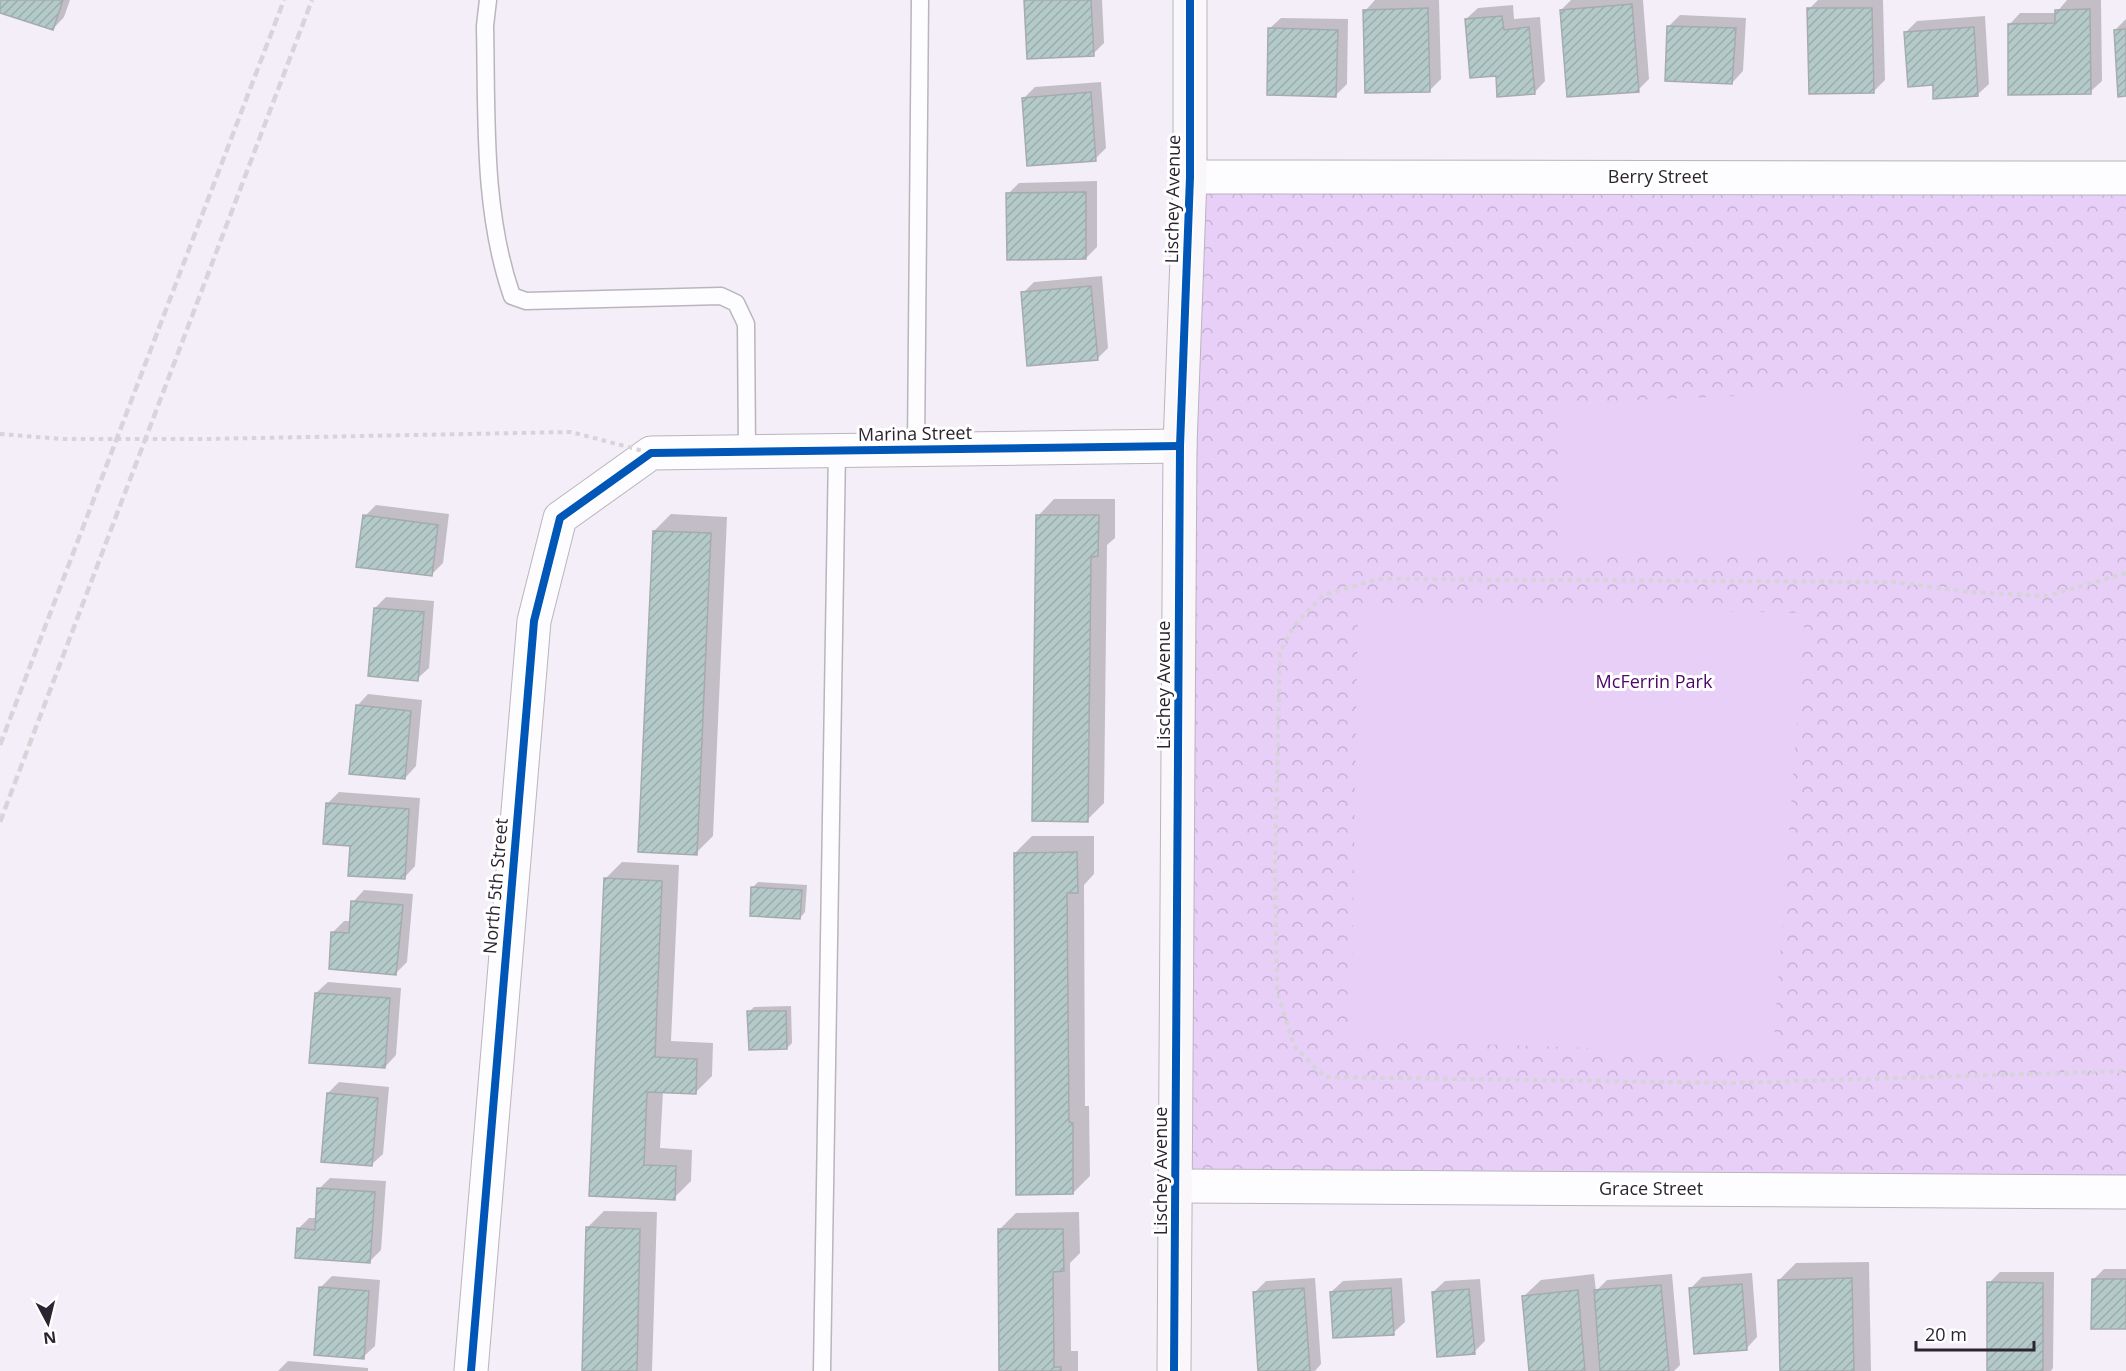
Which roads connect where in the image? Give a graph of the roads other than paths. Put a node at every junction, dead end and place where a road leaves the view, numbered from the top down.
1 (488, 0) edge
2 (920, 0) edge
3 (1190, 0) edge
4 (1190, 177) junction
5 (2126, 178) edge
6 (1180, 446) junction
7 (916, 449) junction
8 (837, 450) junction
9 (747, 452) junction
10 (651, 453) joint
11 (1176, 1186) junction
12 (2126, 1192) edge
13 (471, 1371) edge
14 (822, 1371) edge
15 (1174, 1371) edge

1 - 9 lane
2 - 7 lane
3 - 4 street, Lischey Avenue
4 - 5 street, Berry Street
4 - 6 street, Lischey Avenue
6 - 7 street, Marina Street
6 - 11 street, Lischey Avenue
7 - 8 street, Marina Street
8 - 9 street, Marina Street
8 - 14 lane
9 - 10 street, Marina Street
10 - 13 street, North 5th Street
11 - 12 street, Grace Street
11 - 15 street, Lischey Avenue

